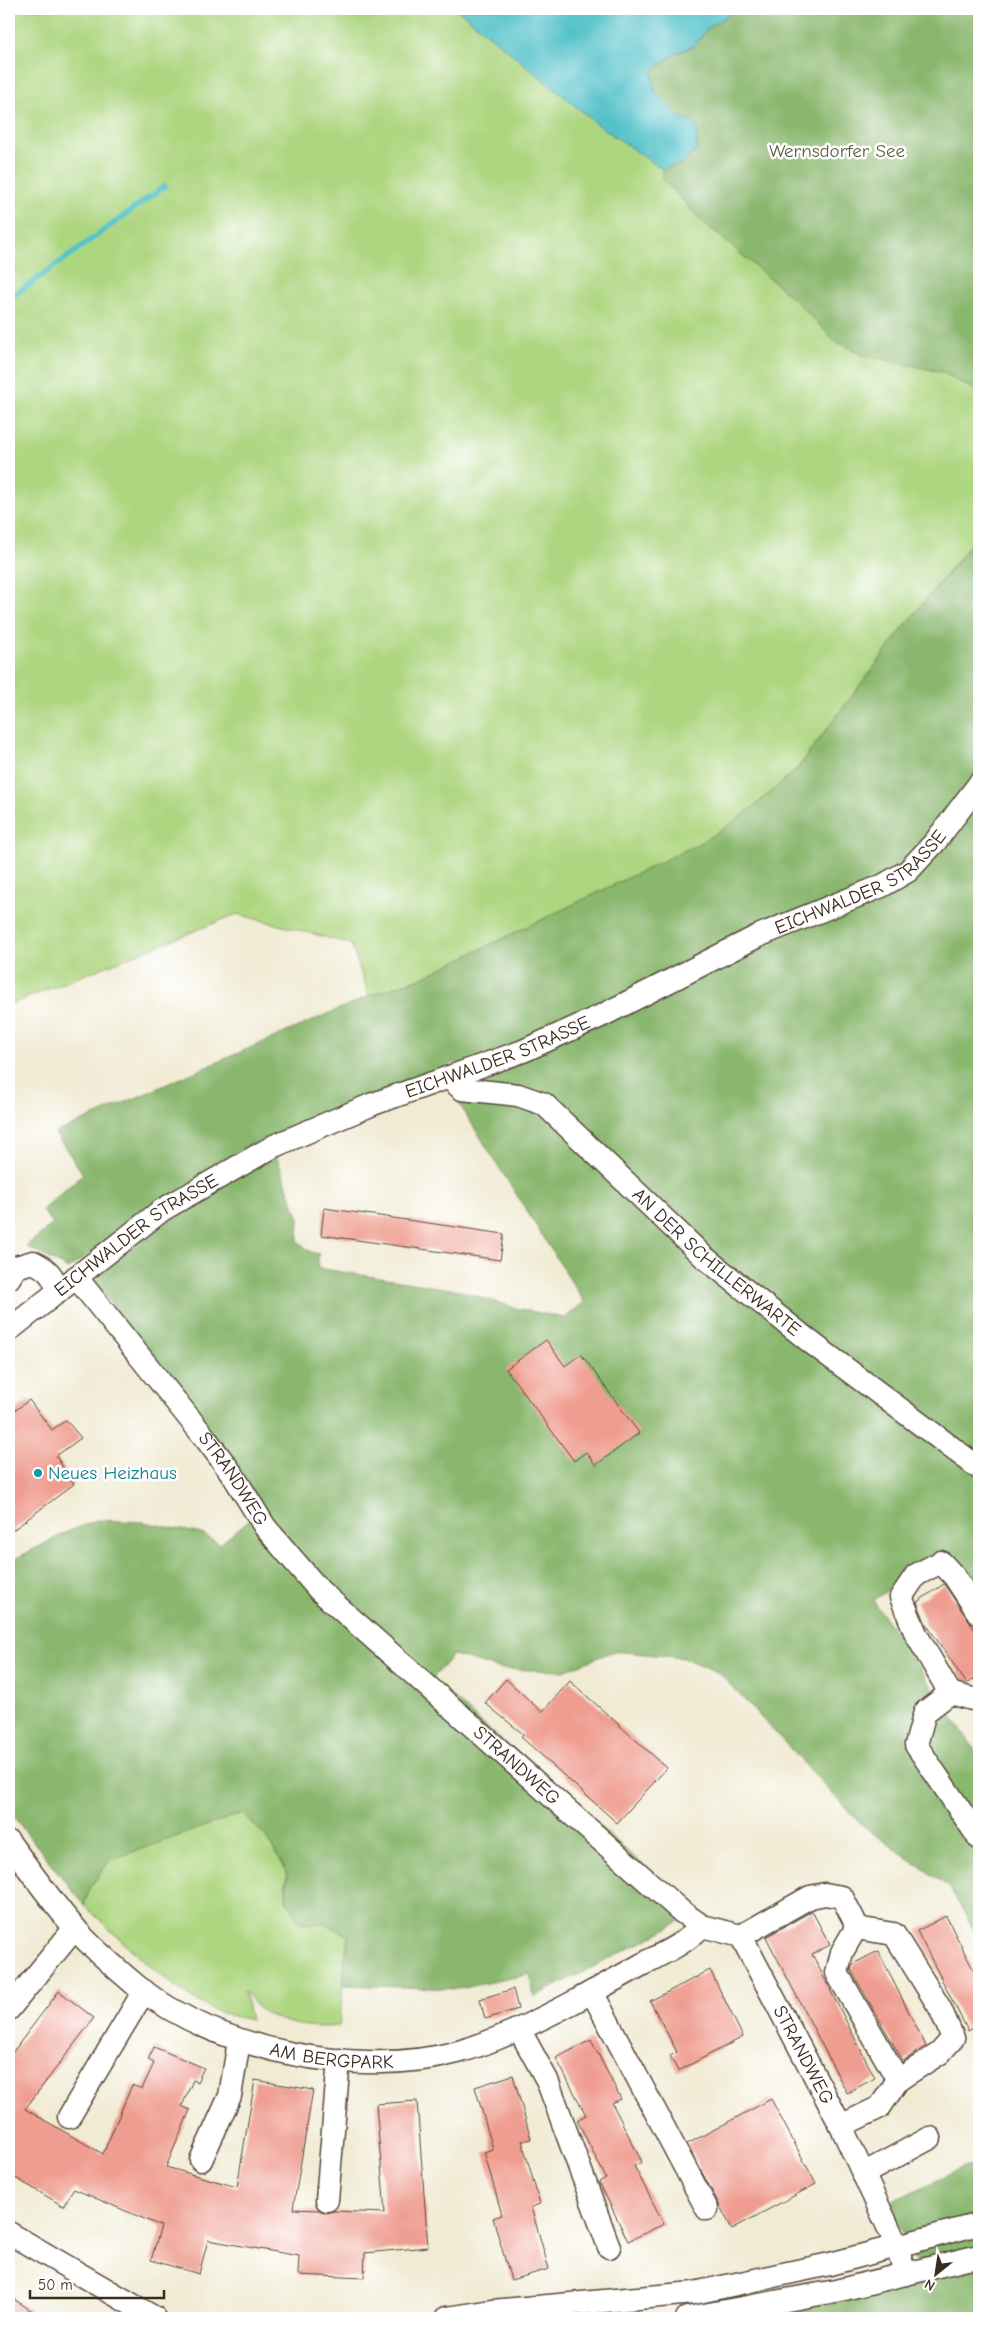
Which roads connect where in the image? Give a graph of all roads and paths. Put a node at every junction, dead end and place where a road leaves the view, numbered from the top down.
1 (979, 784) edge
2 (448, 1078) junction
3 (76, 1277) junction
4 (9, 1278) edge
5 (58, 1292) junction
6 (9, 1330) edge
7 (979, 1468) edge
8 (979, 1614) edge
9 (950, 1693) junction
10 (979, 1698) edge
11 (979, 1838) edge
12 (9, 1842) edge
13 (702, 1926) junction
14 (76, 1928) junction
15 (856, 1928) junction
16 (741, 1936) junction
17 (144, 1991) junction
18 (592, 1992) junction
19 (9, 2009) edge
20 (519, 2029) junction
21 (239, 2041) junction
22 (339, 2060) junction
23 (898, 2080) junction
24 (69, 2117) dead end
25 (840, 2126) junction
26 (930, 2138) dead end
27 (201, 2160) dead end
28 (863, 2174) junction
29 (327, 2200) dead end
30 (707, 2209) dead end
31 (979, 2224) edge
32 (9, 2233) edge
33 (898, 2246) junction
34 (609, 2247) dead end
35 (979, 2256) edge
36 (905, 2274) junction
37 (155, 2318) edge
38 (446, 2318) edge
39 (686, 2318) edge

1 - 2 street, EICHWALDER STRASSE
2 - 3 street, EICHWALDER STRASSE
2 - 7 street, AN DER SCHILLERWARTE
3 - 5 street, EICHWALDER STRASSE
3 - 13 street, STRANDWEG
4 - 5 street
5 - 6 street, EICHWALDER STRASSE
8 - 9 street
9 - 10 street
9 - 11 street
12 - 14 street, AM BERGPARK
13 - 16 street, STRANDWEG
13 - 18 street, AM BERGPARK
14 - 17 street, AM BERGPARK
14 - 19 street
15 - 16 street
15 - 23 street
15 - 23 street
16 - 25 street, STRANDWEG
17 - 21 street, AM BERGPARK
17 - 24 street
18 - 20 street, AM BERGPARK
18 - 30 street
20 - 22 street, AM BERGPARK
20 - 34 street
21 - 22 street, AM BERGPARK
21 - 27 street
22 - 29 street
23 - 25 street
25 - 28 street, STRANDWEG
26 - 28 street
28 - 33 street, STRANDWEG
31 - 33 street
32 - 37 street
33 - 36 street, STRANDWEG
33 - 38 street
35 - 36 street
36 - 39 street

